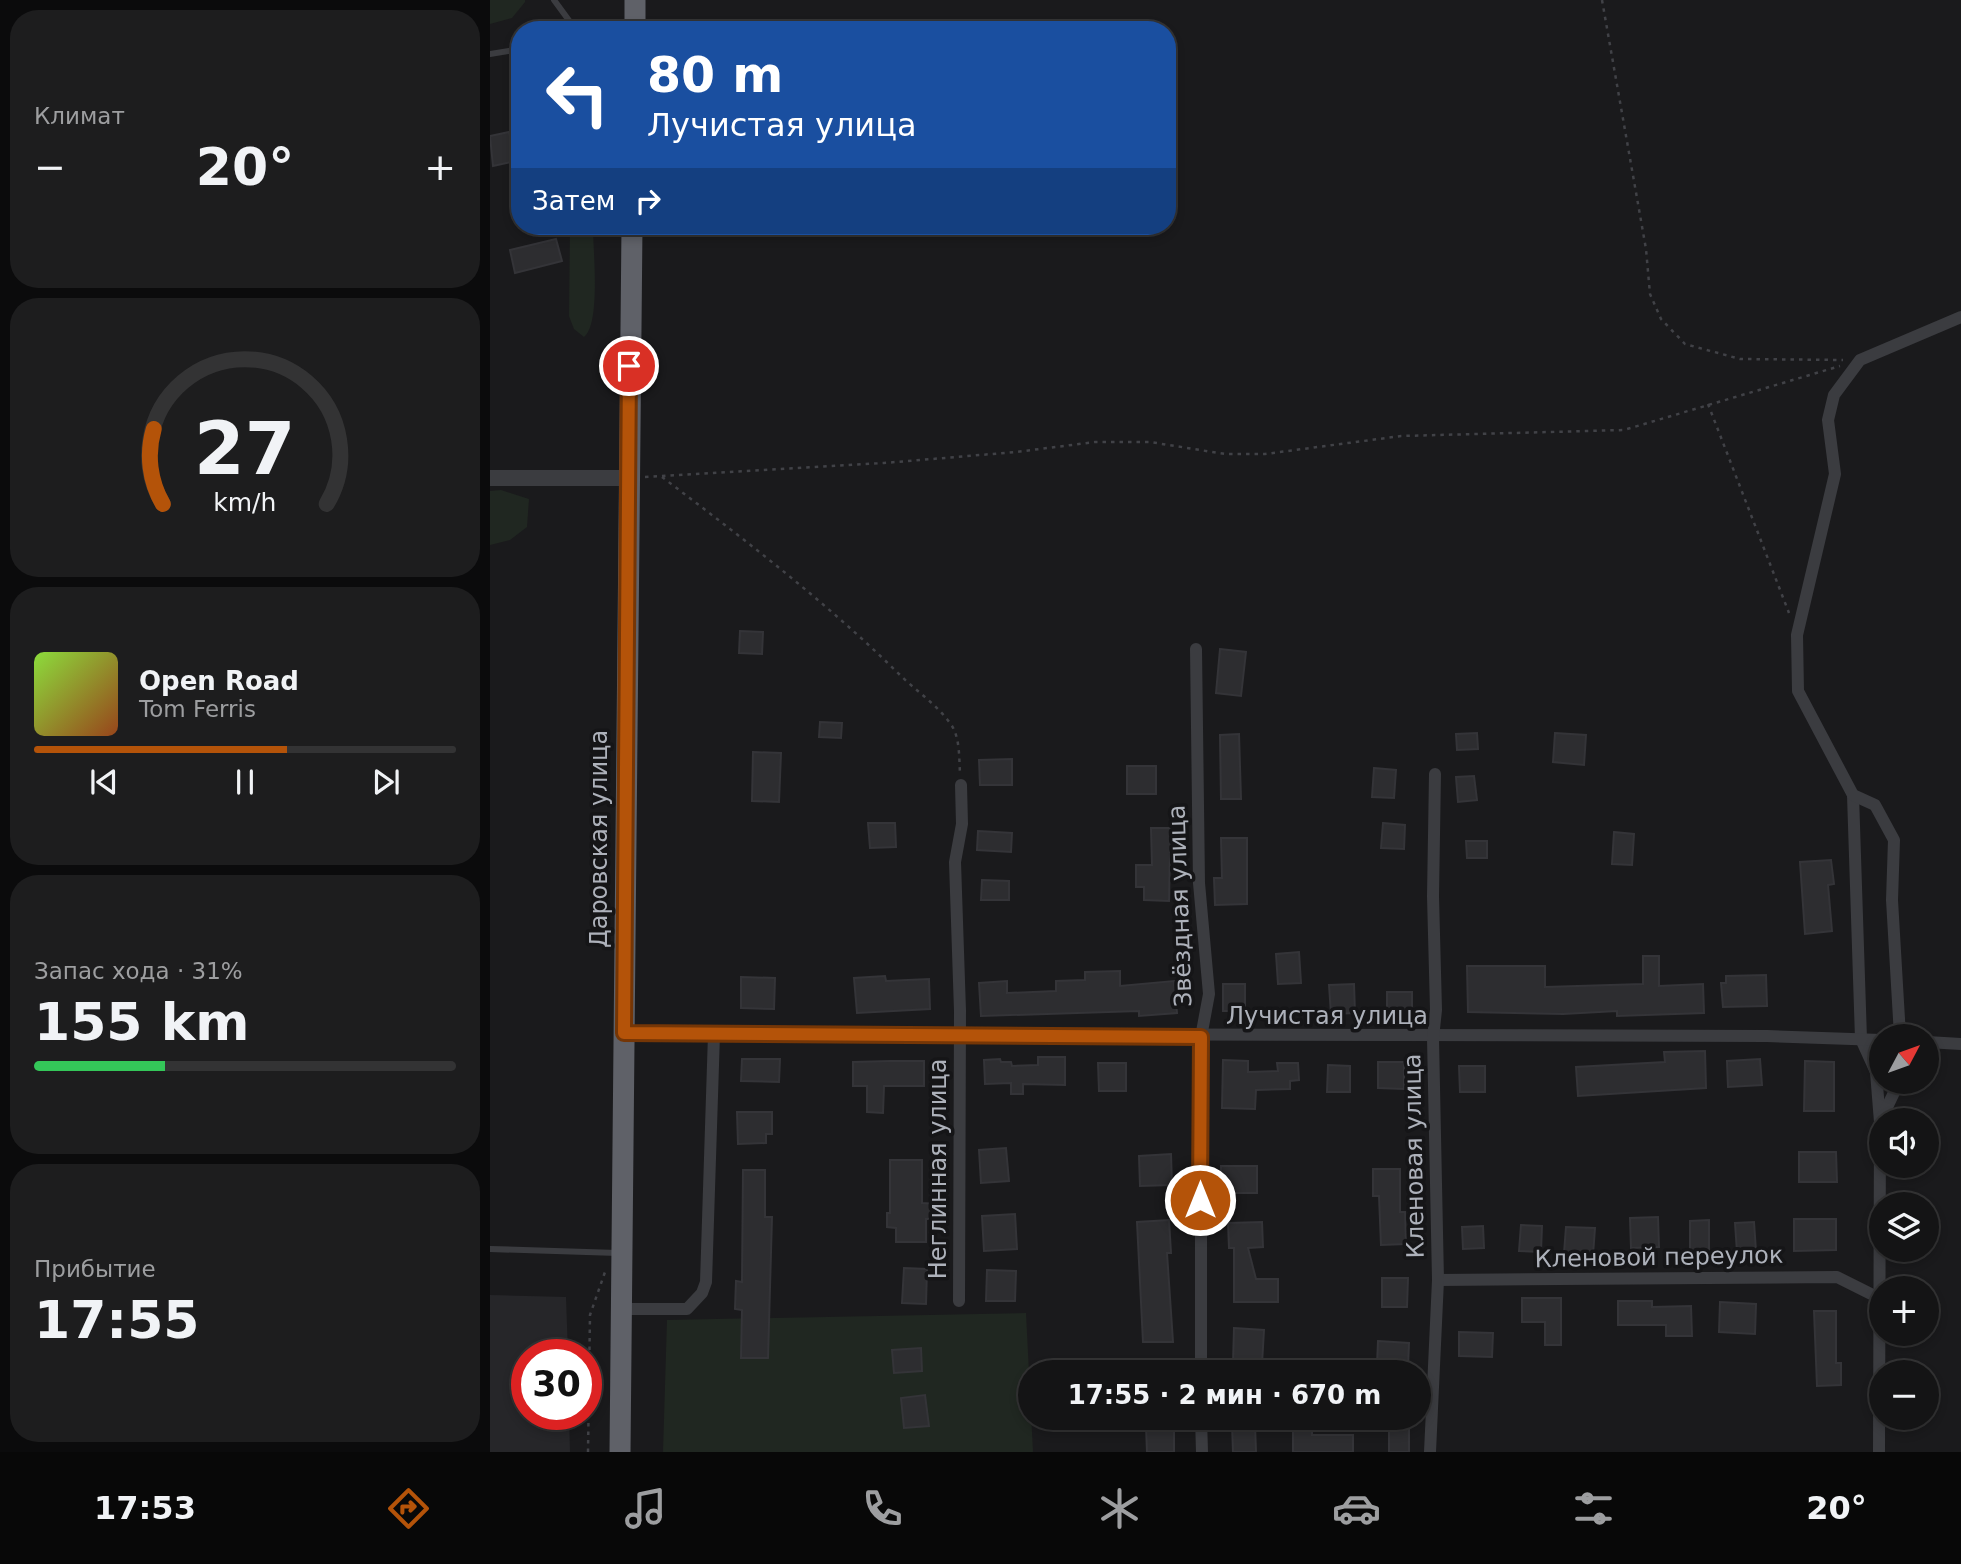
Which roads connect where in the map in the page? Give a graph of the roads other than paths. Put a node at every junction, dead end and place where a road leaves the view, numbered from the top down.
1 (554, 0) edge
2 (635, 0) edge
3 (569, 21) edge
4 (635, 21) edge
5 (511, 50) edge
6 (490, 54) edge
7 (632, 235) edge
8 (1961, 317) edge
9 (490, 478) edge
10 (627, 478) junction
11 (1196, 649) dead end
12 (1435, 774) dead end
13 (961, 785) road end
14 (1853, 794) junction
15 (1899, 1024) edge
16 (624, 1033) junction
17 (714, 1034) junction
18 (958, 1035) junction
19 (1201, 1037) junction
20 (1433, 1038) junction
21 (1861, 1039) junction
22 (1869, 1039) edge
23 (1939, 1043) edge
24 (1961, 1044) edge
25 (1879, 1108) edge
26 (1879, 1178) edge
27 (490, 1250) edge
28 (620, 1253) junction
29 (1877, 1276) edge
30 (1438, 1280) junction
31 (1869, 1293) edge
32 (959, 1301) dead end
33 (622, 1309) junction
34 (1878, 1346) edge
35 (1201, 1360) edge
36 (1201, 1430) edge
37 (620, 1452) edge
38 (1202, 1452) edge
39 (1430, 1452) edge
40 (1879, 1452) edge

1 - 3 lane
2 - 4 highway
5 - 6 lane
7 - 10 highway, Даровская улица
8 - 14 street
9 - 10 street
10 - 16 highway, Даровская улица
11 - 19 street, Звёздная улица
12 - 20 street, Кленовая улица
13 - 18 street, Неглинная улица
14 - 15 street
14 - 21 street
16 - 17 street, Лучистая улица
16 - 28 highway, Даровская улица
17 - 18 street, Лучистая улица
17 - 33 street
18 - 19 street, Лучистая улица
18 - 32 street, Неглинная улица
19 - 20 street, Лучистая улица
19 - 35 street, Звёздная улица
20 - 21 street, Лучистая улица
20 - 30 street, Кленовая улица
21 - 22 street, Лучистая улица
21 - 25 street
23 - 24 street
26 - 29 street
27 - 28 lane
28 - 33 highway, Даровская улица
30 - 31 street, Кленовой переулок
30 - 39 street, Кленовая улица
33 - 37 highway, Даровская улица
34 - 40 street
36 - 38 street

